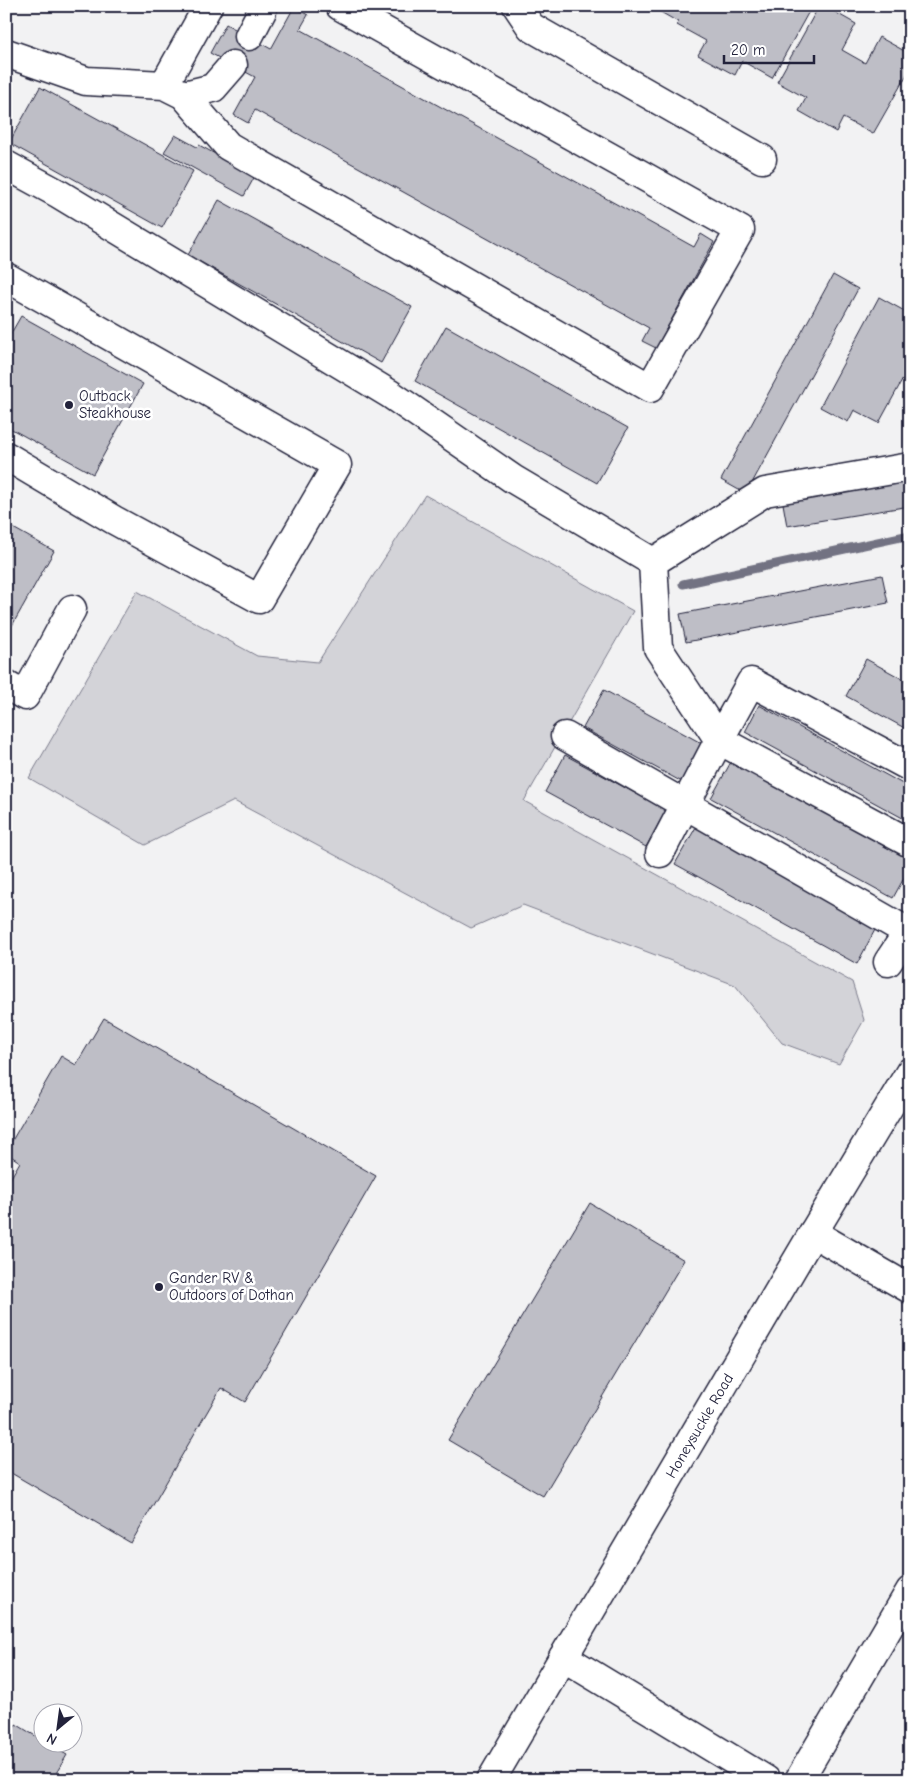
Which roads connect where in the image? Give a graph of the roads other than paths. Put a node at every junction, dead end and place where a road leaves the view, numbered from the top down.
1 (208, 6) edge
2 (262, 6) edge
3 (340, 6) edge
4 (517, 6) edge
5 (249, 36) dead end
6 (6, 53) edge
7 (233, 65) dead end
8 (174, 90) junction
9 (762, 159) dead end
10 (6, 165) edge
11 (6, 277) edge
12 (6, 456) edge
13 (910, 467) edge
14 (653, 562) junction
15 (72, 609) dead end
16 (6, 685) edge
17 (565, 736) dead end
18 (719, 740) junction
19 (910, 767) edge
20 (686, 804) junction
21 (910, 843) edge
22 (660, 853) dead end
23 (909, 930) edge
24 (888, 962) dead end
25 (910, 1072) edge
26 (813, 1232) junction
27 (910, 1289) edge
28 (910, 1591) edge
29 (563, 1657) junction
30 (755, 1777) edge
31 (490, 1780) edge
32 (799, 1780) edge

1 - 8 main road
2 - 5 main road
3 - 8 main road
4 - 9 main road
6 - 8 main road
7 - 8 main road
10 - 14 main road
11 - 12 main road
13 - 14 main road
14 - 18 main road
15 - 16 main road
17 - 20 main road
18 - 19 main road
18 - 20 main road
18 - 21 main road
20 - 22 main road
20 - 23 main road
23 - 24 main road
25 - 26 main road, Honeysuckle Road
26 - 27 main road
26 - 29 main road, Honeysuckle Road
28 - 32 main road
29 - 30 main road
29 - 31 main road, Honeysuckle Road

